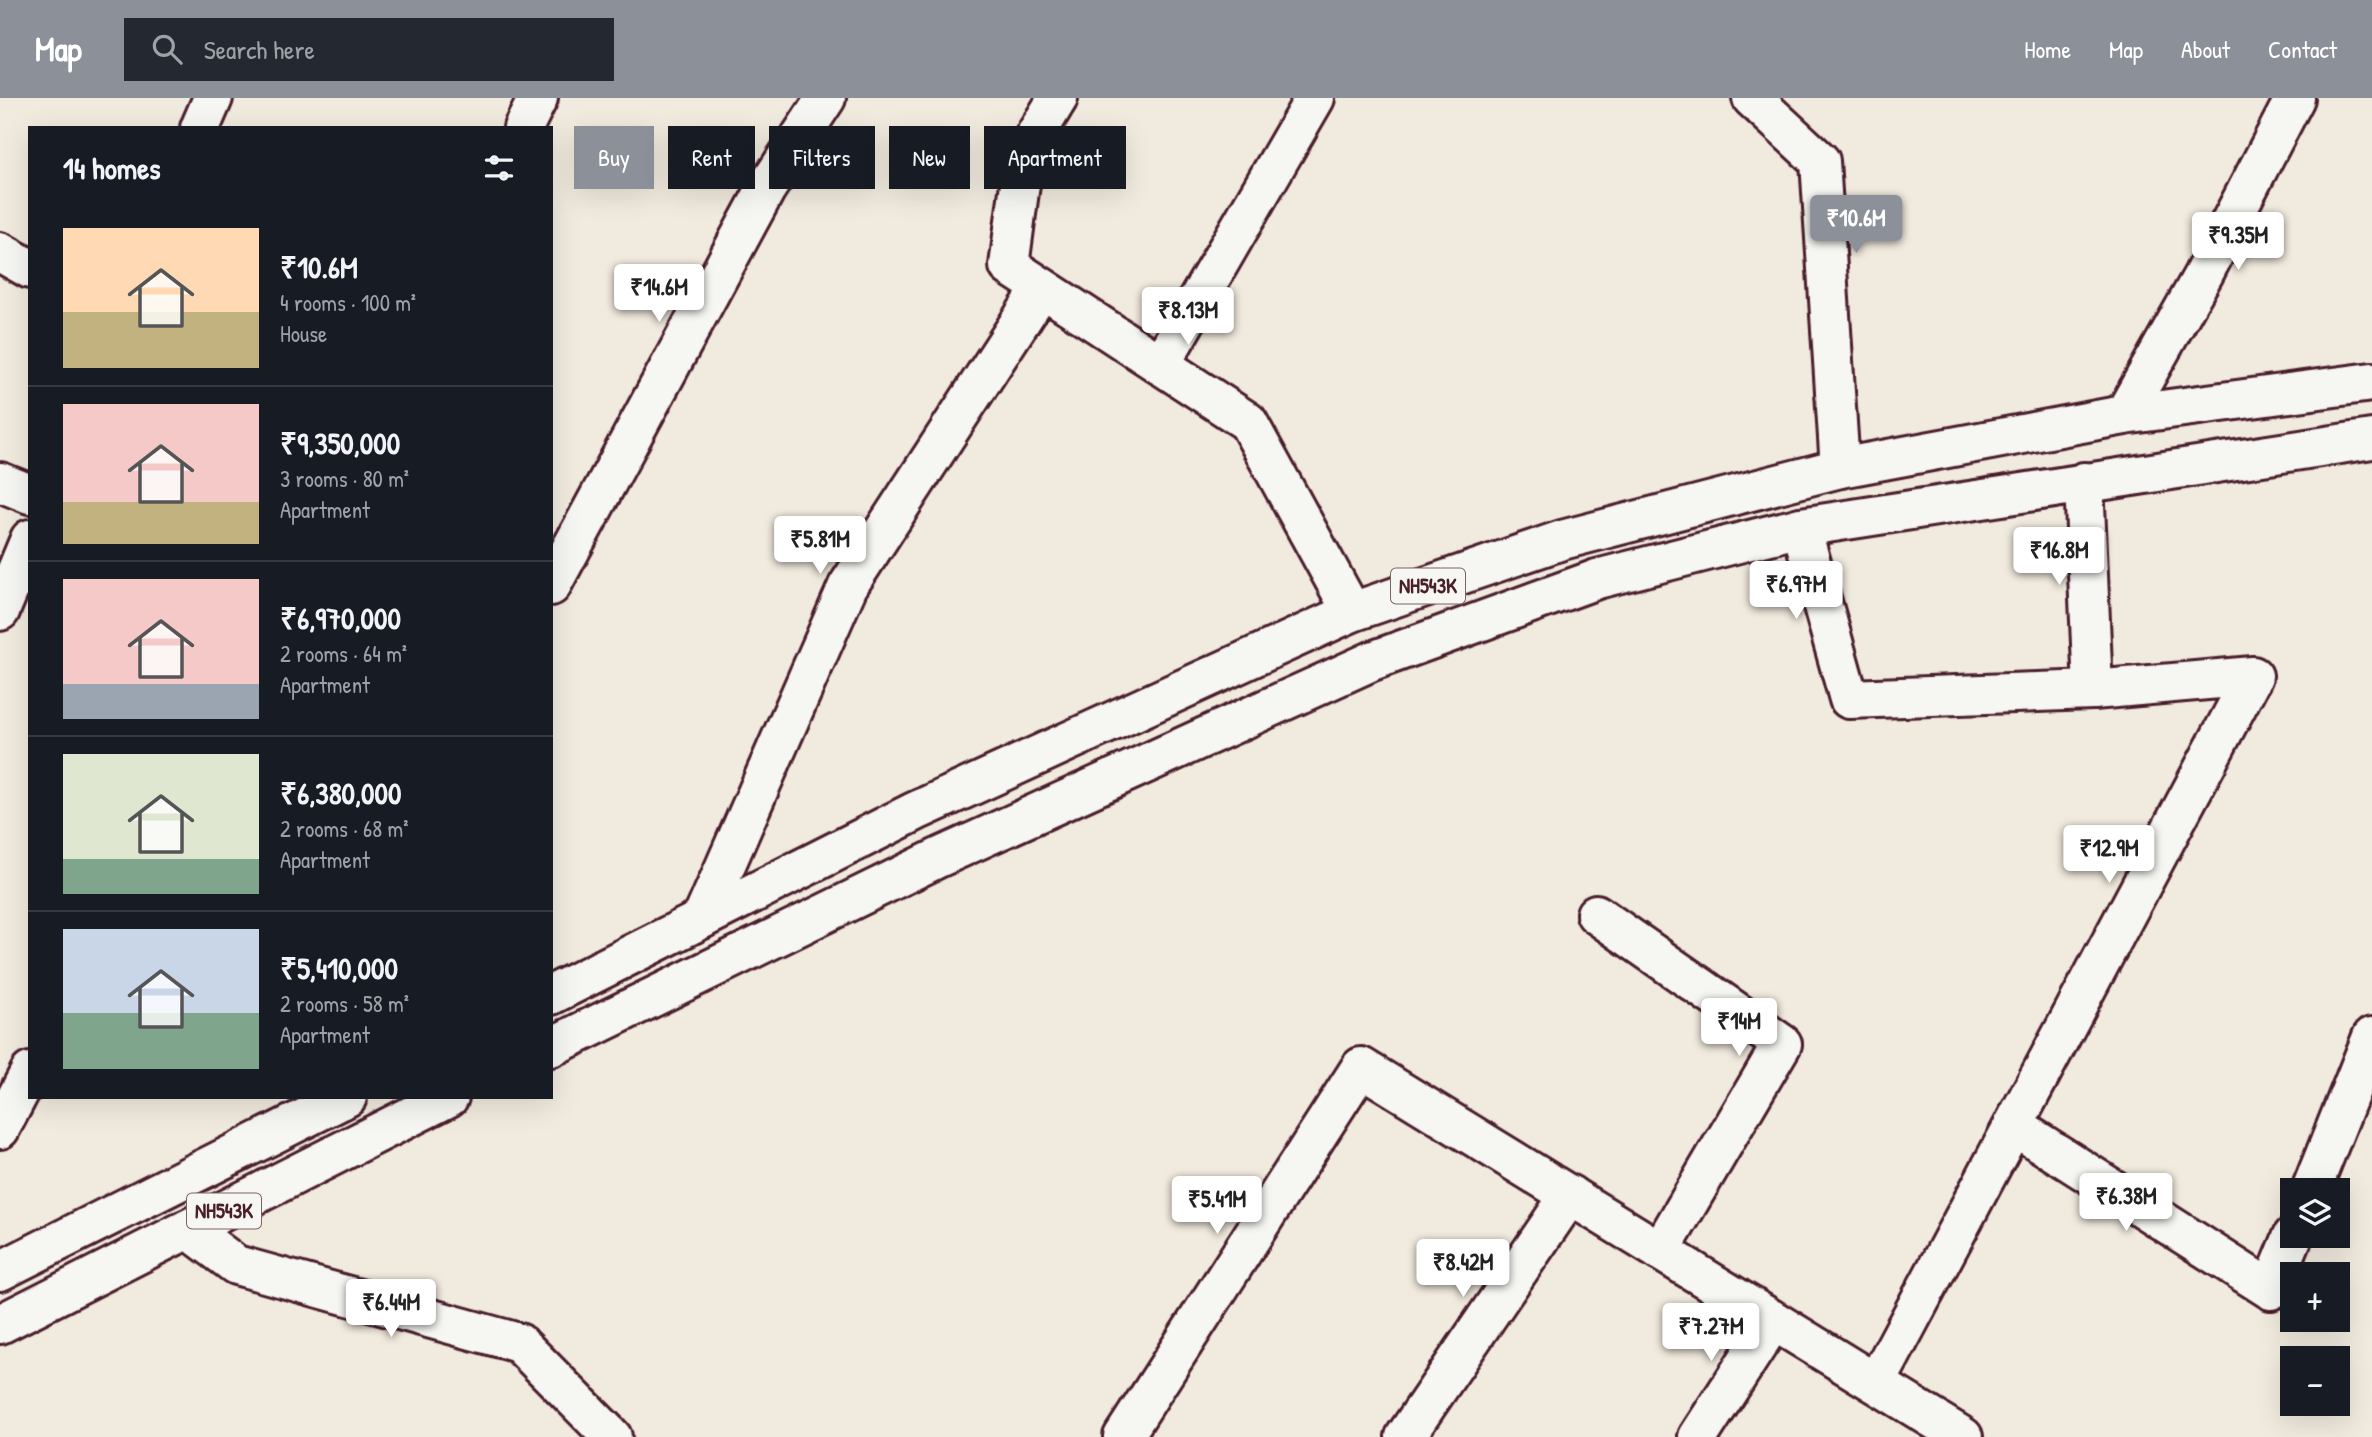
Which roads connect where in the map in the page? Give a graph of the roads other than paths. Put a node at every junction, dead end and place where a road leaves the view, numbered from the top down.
1 (213, 98) edge
2 (538, 98) edge
3 (826, 98) edge
4 (1058, 98) edge
5 (1315, 98) edge
6 (1752, 98) edge
7 (2295, 98) edge
8 (201, 126) edge
9 (524, 126) edge
10 (0, 253) edge
11 (28, 268) edge
12 (1042, 288) junction
13 (1160, 365) junction
14 (2372, 382) edge
15 (2124, 415) junction
16 (2372, 439) edge
17 (1840, 468) junction
18 (0, 482) edge
19 (2084, 482) junction
20 (28, 493) edge
21 (1801, 527) junction
22 (28, 544) edge
23 (553, 582) edge
24 (0, 611) edge
25 (1352, 612) junction
26 (1372, 661) junction
27 (2093, 690) junction
28 (1596, 914) dead end
29 (702, 919) junction
30 (553, 994) edge
31 (2372, 1037) edge
32 (553, 1046) edge
33 (28, 1076) edge
34 (343, 1099) edge
35 (424, 1103) edge
36 (2014, 1126) junction
37 (0, 1129) edge
38 (2316, 1178) edge
39 (1570, 1195) junction
40 (188, 1229) junction
41 (2288, 1248) edge
42 (1660, 1251) junction
43 (0, 1271) edge
44 (2, 1318) edge
45 (1773, 1321) junction
46 (1876, 1383) junction
47 (612, 1437) edge
48 (1123, 1437) edge
49 (1405, 1437) edge
50 (1698, 1437) edge
51 (1963, 1437) edge

1 - 8 main road
2 - 9 main road
3 - 23 main road
4 - 12 main road
5 - 13 main road
6 - 17 main road
7 - 15 main road
10 - 11 main road
12 - 13 main road
12 - 29 main road
13 - 25 main road
14 - 15 main road, NH543K
15 - 17 main road, NH543K
16 - 19 main road, NH543K
17 - 25 main road, NH543K
18 - 20 main road
19 - 21 main road, NH543K
19 - 27 main road
21 - 26 main road, NH543K
21 - 27 main road
22 - 24 main road
25 - 26 main road
25 - 29 main road, NH543K
26 - 32 main road, NH543K
27 - 36 main road
28 - 42 main road
29 - 30 main road, NH543K
31 - 38 main road
33 - 37 main road
34 - 43 main road, NH543K
35 - 40 main road, NH543K
36 - 41 main road
36 - 46 main road
39 - 42 main road
39 - 48 main road
39 - 49 main road
40 - 44 main road, NH543K
40 - 47 main road
42 - 45 main road
45 - 46 main road
45 - 50 main road
46 - 51 main road

